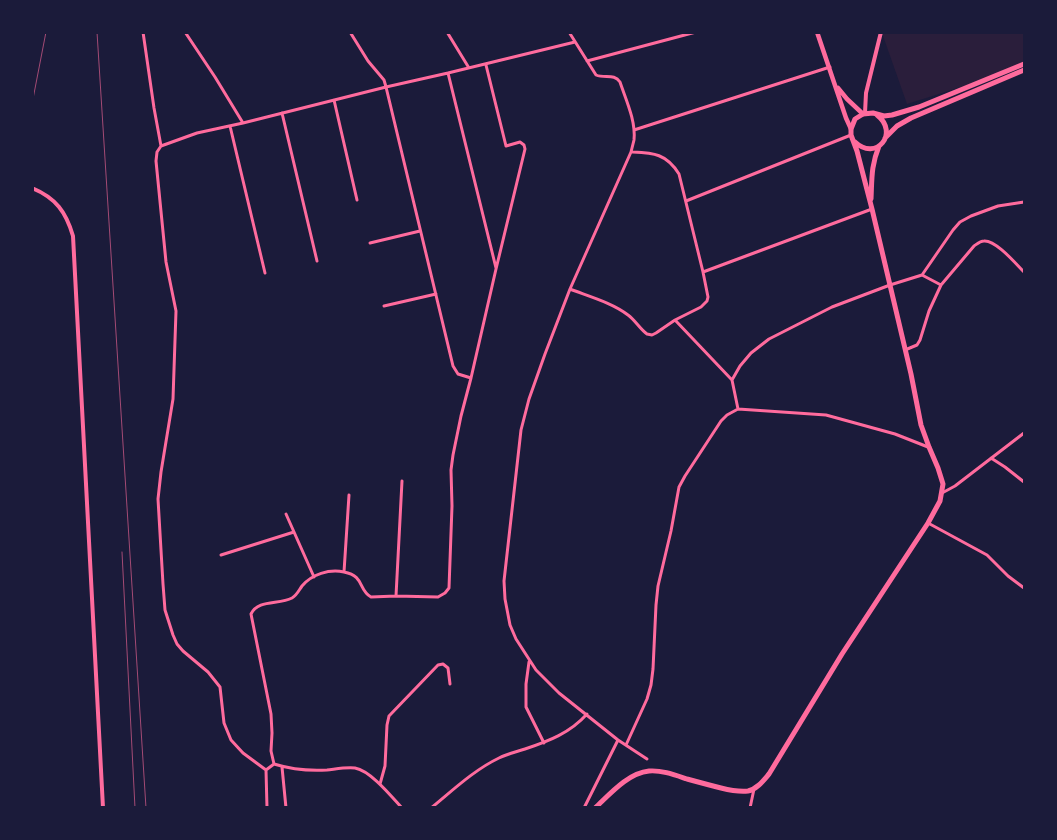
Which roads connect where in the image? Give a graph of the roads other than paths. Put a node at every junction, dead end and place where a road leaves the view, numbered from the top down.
1 (143, 32) edge
2 (185, 32) edge
3 (350, 32) edge
4 (447, 32) edge
5 (569, 32) edge
6 (696, 32) edge
7 (818, 32) edge
8 (881, 32) edge
9 (575, 42) junction
10 (587, 61) junction
11 (486, 64) junction
12 (1024, 64) edge
13 (830, 67) junction
14 (469, 68) junction
15 (1024, 70) edge
16 (448, 74) junction
17 (836, 86) junction
18 (386, 87) junction
19 (334, 100) junction
20 (282, 113) junction
21 (864, 114) junction
22 (876, 114) junction
23 (243, 123) junction
24 (230, 126) junction
25 (851, 128) junction
26 (634, 130) junction
27 (852, 138) junction
28 (885, 138) junction
29 (161, 146) junction
30 (879, 146) junction
31 (631, 152) junction
32 (32, 188) edge
33 (357, 200) dead end
34 (686, 201) junction
35 (1024, 202) edge
36 (872, 207) junction
37 (420, 231) junction
38 (370, 242) dead end
39 (317, 261) dead end
40 (496, 269) junction
41 (703, 272) junction
42 (1024, 272) edge
43 (265, 273) dead end
44 (922, 274) junction
45 (890, 285) junction
46 (941, 286) junction
47 (570, 289) junction
48 (436, 294) junction
49 (384, 306) dead end
50 (675, 320) junction
51 (905, 350) junction
52 (471, 378) junction
53 (732, 380) junction
54 (738, 409) junction
55 (1024, 433) edge
56 (929, 447) junction
57 (991, 458) junction
58 (402, 481) dead end
59 (1024, 482) edge
60 (942, 493) junction
61 (349, 495) dead end
62 (286, 514) dead end
63 (928, 523) junction
64 (294, 532) junction
65 (221, 555) dead end
66 (344, 572) junction
67 (314, 577) junction
68 (1024, 588) edge
69 (396, 596) junction
70 (529, 661) junction
71 (450, 684) dead end
72 (588, 714) junction
73 (618, 740) junction
74 (544, 743) junction
75 (626, 745) junction
76 (647, 759) dead end
77 (274, 764) junction
78 (282, 767) junction
79 (266, 770) junction
80 (380, 784) junction
81 (754, 788) junction
82 (103, 808) edge
83 (267, 808) edge
84 (286, 808) edge
85 (402, 808) edge
86 (431, 808) edge
87 (584, 808) edge
88 (595, 808) edge
89 (750, 808) edge

1 - 29 street
2 - 23 street
3 - 18 street
4 - 14 street
5 - 9 street
6 - 10 street
7 - 13 main road
8 - 21 street
9 - 10 street
9 - 11 street
10 - 26 street
11 - 14 street
11 - 40 street
12 - 22 main road
13 - 17 main road
13 - 26 street
14 - 16 street
15 - 28 main road
16 - 18 street
16 - 40 street
17 - 21 main road
17 - 25 main road
18 - 19 street
18 - 37 street
19 - 20 street
19 - 33 street
20 - 23 street
20 - 39 street
21 - 22 main road
21 - 25 main road
22 - 28 main road
23 - 24 street
24 - 29 street
24 - 43 street
25 - 27 main road
26 - 31 street
27 - 30 main road
27 - 34 street
27 - 36 main road
28 - 30 main road
29 - 79 street
30 - 36 main road
31 - 34 street
31 - 47 street
32 - 82 street
34 - 41 street
35 - 44 street
36 - 41 street
36 - 45 main road
37 - 38 street
37 - 48 street
40 - 52 street
41 - 50 street
42 - 46 street
44 - 45 street
44 - 46 street
45 - 51 main road
45 - 53 street
46 - 51 street
47 - 50 street
47 - 70 street
48 - 49 street
48 - 52 street
50 - 53 street
51 - 56 main road
52 - 69 street
53 - 54 street
54 - 56 street
54 - 75 street
55 - 57 street
56 - 60 main road
57 - 59 street
57 - 60 street
58 - 69 street
60 - 63 main road
61 - 66 street
62 - 64 street
63 - 68 street
63 - 81 main road
64 - 65 street
64 - 67 street
66 - 67 street
66 - 69 street
67 - 77 street
70 - 72 street
70 - 74 street
71 - 80 street
72 - 73 street
72 - 74 street
73 - 75 street
73 - 87 street
74 - 86 street
75 - 76 street
77 - 78 street
77 - 79 street
78 - 80 street
78 - 84 street
79 - 83 street
80 - 85 street
81 - 88 main road
81 - 89 street

